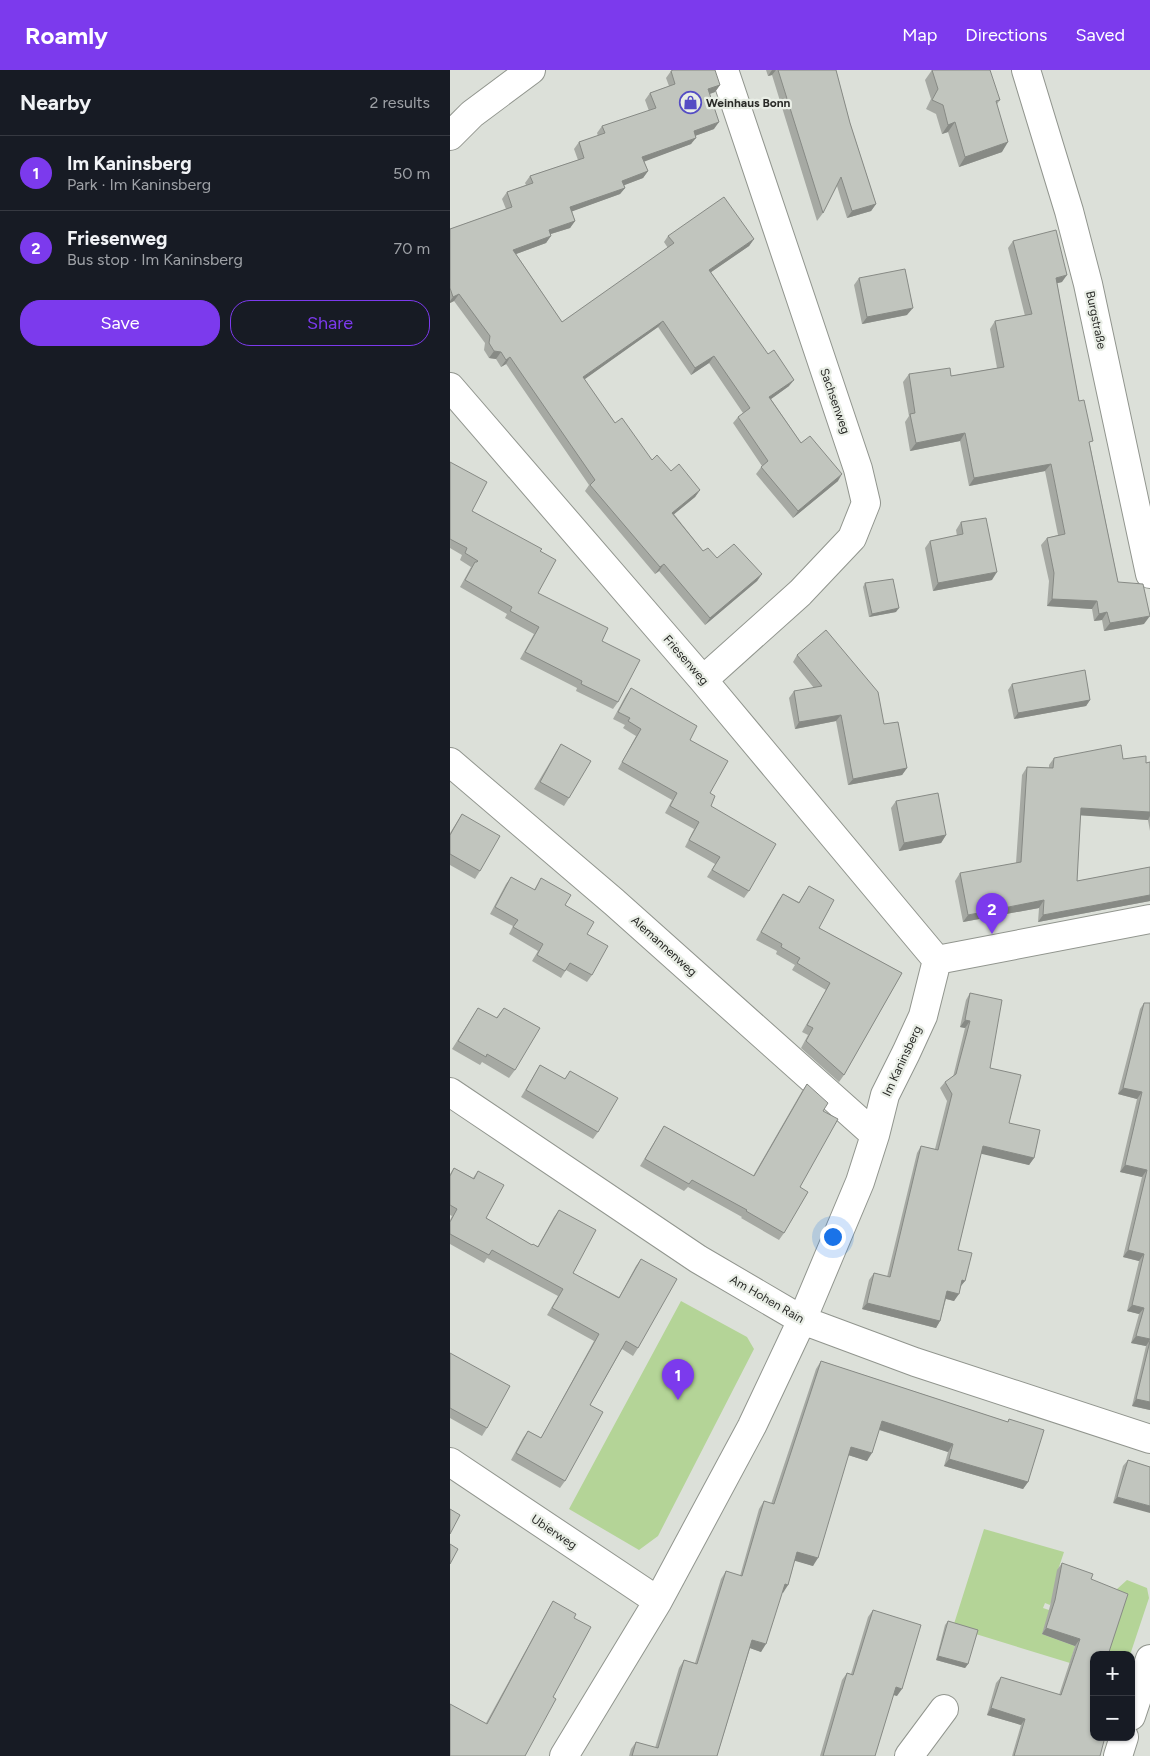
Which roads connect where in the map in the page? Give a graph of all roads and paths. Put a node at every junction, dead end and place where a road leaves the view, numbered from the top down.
1 (531, 70) edge
2 (724, 70) edge
3 (1026, 70) edge
4 (450, 136) edge
5 (450, 387) edge
6 (1150, 574) edge
7 (703, 680) junction
8 (450, 762) edge
9 (1150, 919) edge
10 (937, 960) junction
11 (450, 1092) edge
12 (875, 1135) junction
13 (802, 1320) junction
14 (1150, 1439) edge
15 (450, 1462) edge
16 (658, 1602) junction
17 (1150, 1659) edge
18 (1135, 1704) edge
19 (944, 1709) dead end
20 (1123, 1741) edge
21 (564, 1756) edge
22 (909, 1756) edge
23 (1118, 1756) edge

1 - 4 street
2 - 7 street, Sachsenweg
3 - 6 street, Burgstraße
5 - 7 street, Friesenweg
7 - 10 street, Friesenweg
8 - 12 street, Alemannenweg
9 - 10 street
10 - 12 street, Im Kaninsberg
11 - 13 street, Am Hohen Rain
12 - 13 street, Im Kaninsberg
13 - 14 street, Am Hohen Rain
13 - 16 street, Im Kaninsberg
15 - 16 street, Ubierweg
16 - 21 street, Im Kaninsberg
17 - 18 street
19 - 22 street
20 - 23 street

